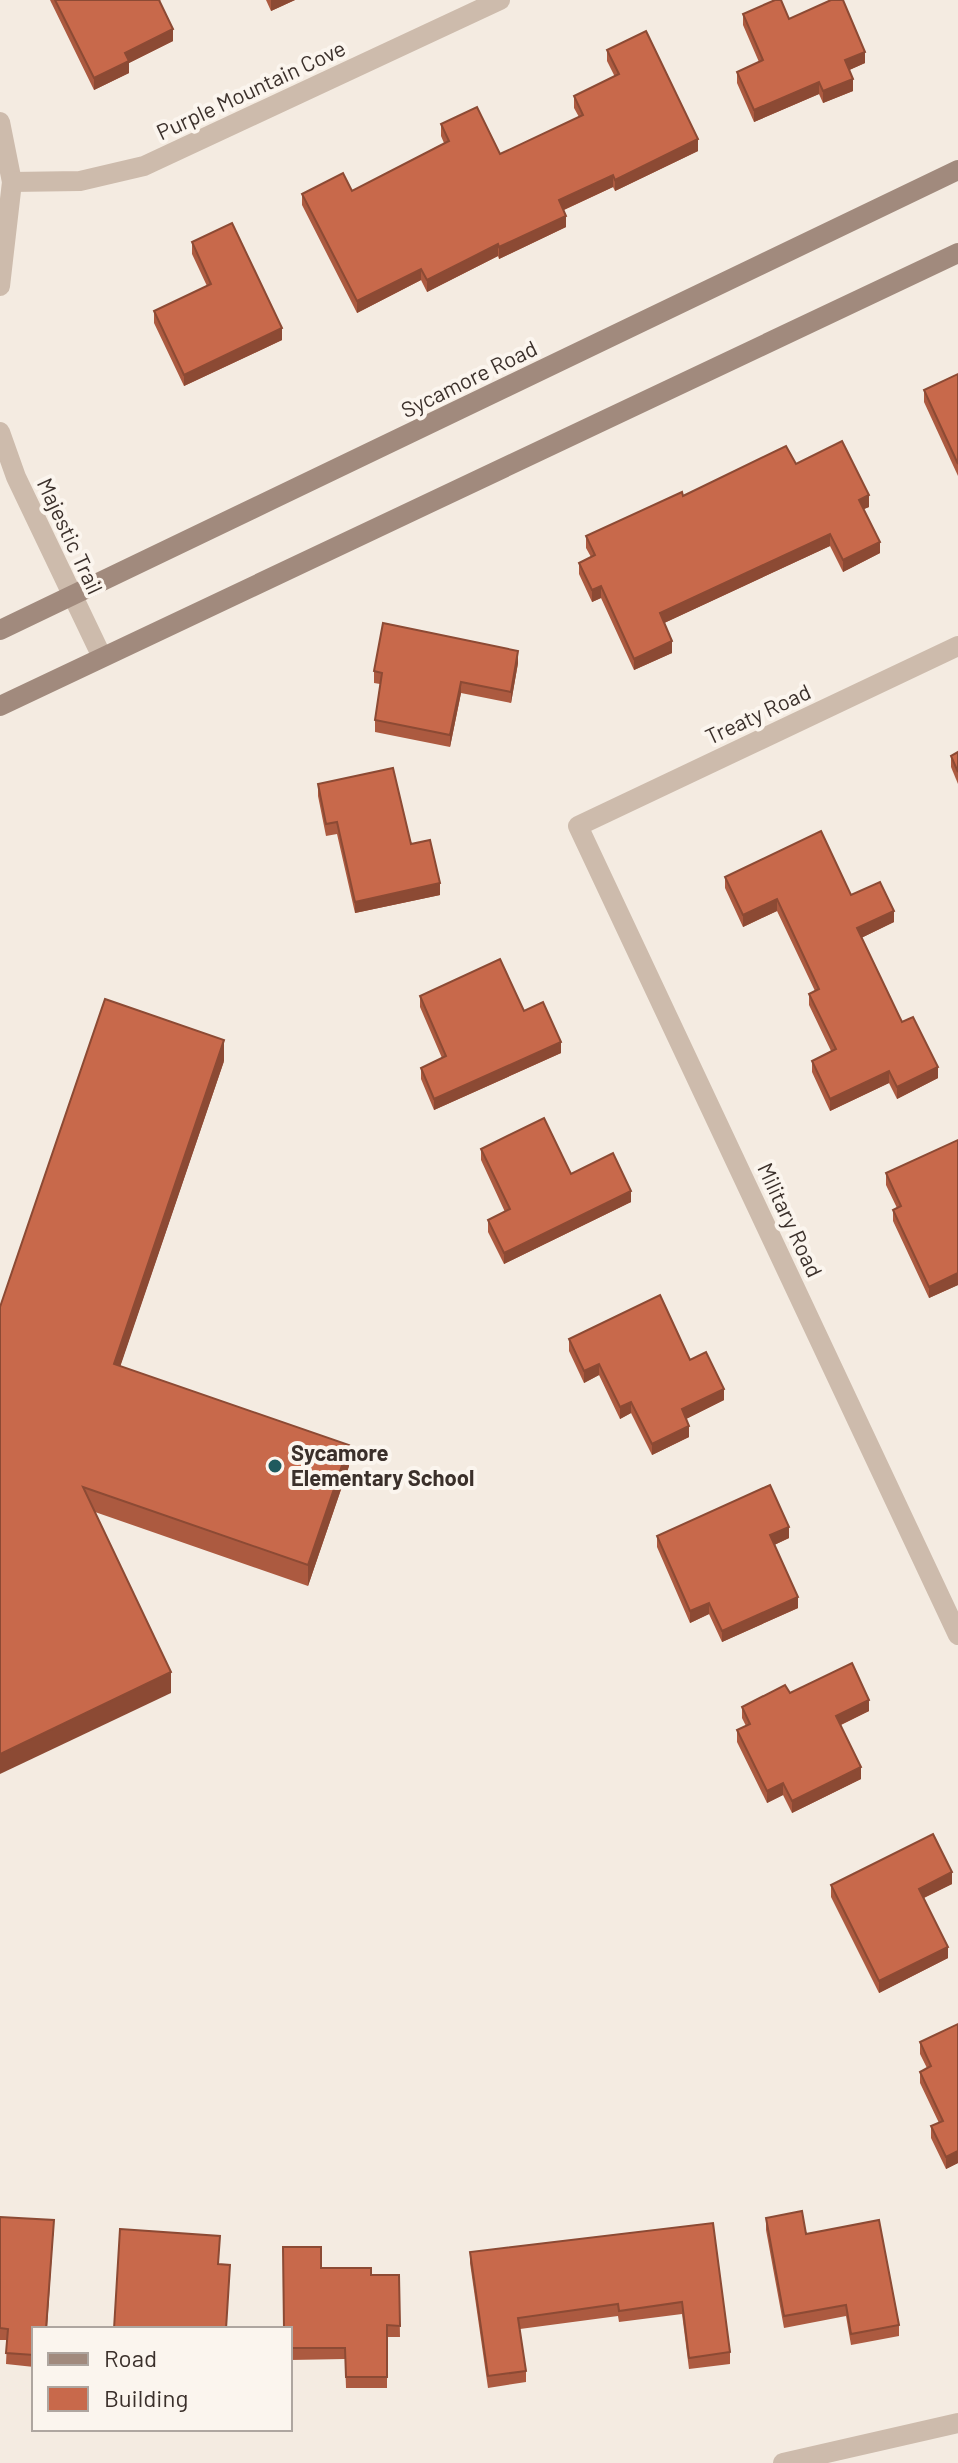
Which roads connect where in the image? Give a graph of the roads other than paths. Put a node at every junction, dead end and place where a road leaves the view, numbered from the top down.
1 (500, 0) edge
2 (0, 122) edge
3 (958, 170) edge
4 (12, 182) junction
5 (958, 253) edge
6 (0, 286) edge
7 (0, 432) edge
8 (72, 597) junction
9 (0, 630) edge
10 (958, 646) edge
11 (102, 657) junction
12 (0, 706) edge
13 (578, 826) joint
14 (958, 1635) edge
15 (958, 2423) edge
16 (783, 2463) edge

1 - 4 street, Purple Mountain Cove
2 - 4 street
3 - 8 street, Sycamore Road
4 - 6 street
5 - 11 street
7 - 8 street, Majestic Trail
8 - 9 street, Sycamore Road
8 - 11 street, Majestic Trail
10 - 13 street, Treaty Road
11 - 12 street
13 - 14 street, Military Road
15 - 16 street

